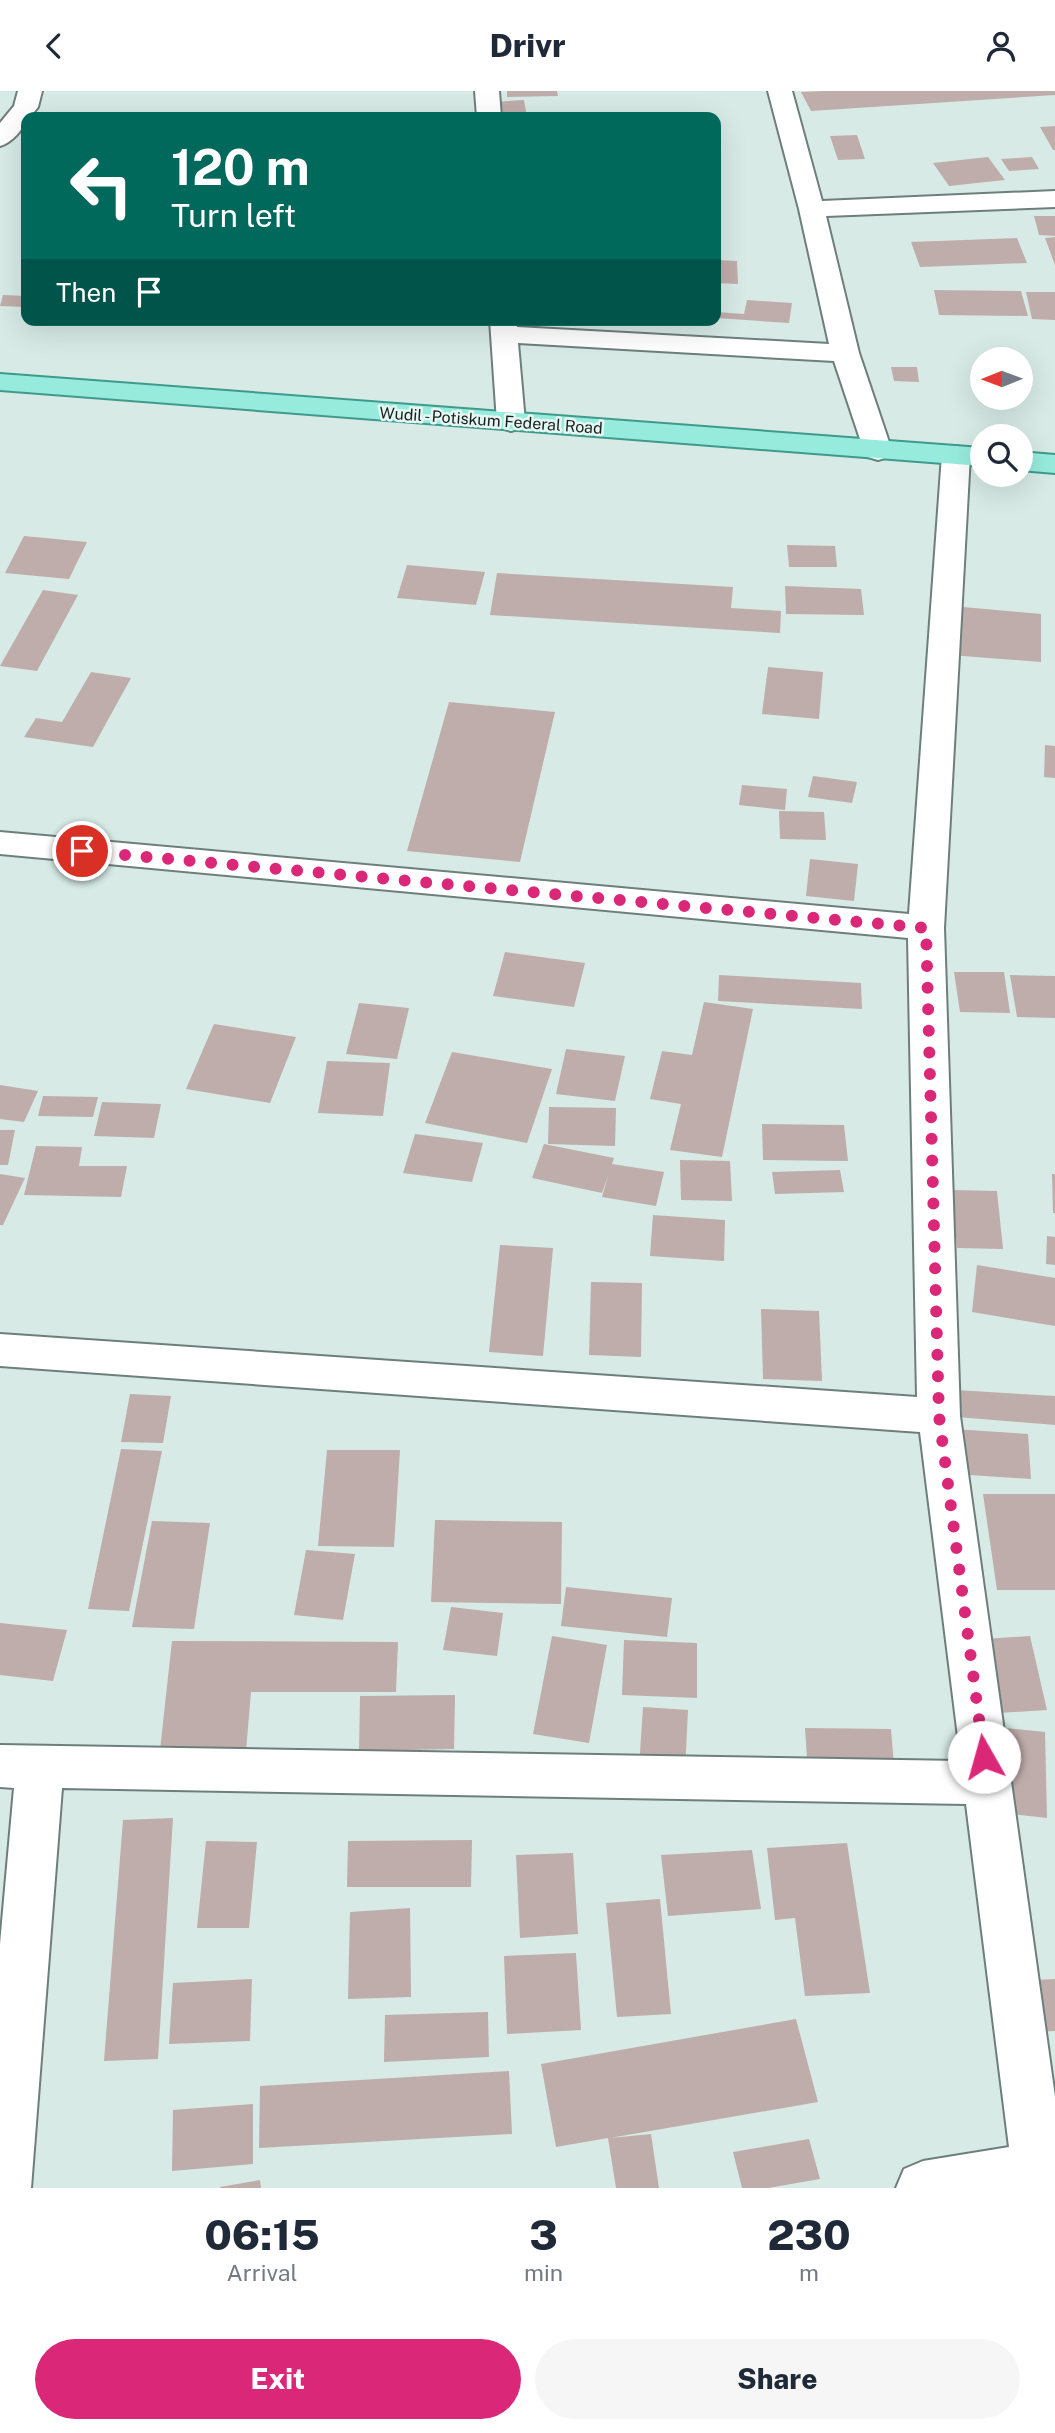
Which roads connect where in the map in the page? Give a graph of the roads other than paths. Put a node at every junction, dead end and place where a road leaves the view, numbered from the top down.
1 (30, 91) edge
2 (487, 91) edge
3 (780, 91) edge
4 (22, 112) edge
5 (489, 112) edge
6 (21, 113) edge
7 (0, 139) edge
8 (1055, 199) edge
9 (812, 209) junction
10 (503, 327) edge
11 (845, 353) junction
12 (0, 382) edge
13 (510, 422) junction
14 (878, 451) junction
15 (969, 456) edge
16 (1033, 462) edge
17 (1055, 464) edge
18 (0, 843) edge
19 (926, 928) junction
20 (0, 1350) edge
21 (939, 1416) junction
22 (20, 1767) edge
23 (987, 1783) junction
24 (1040, 2178) edge
25 (4, 2188) edge
26 (923, 2188) edge

1 - 4 street
2 - 5 street
3 - 9 street
6 - 7 street
8 - 9 street
9 - 11 street
10 - 11 street
10 - 13 street
11 - 14 street
12 - 13 main road, Wudil - Potiskum Federal Road
13 - 14 main road, Wudil - Potiskum Federal Road
14 - 15 main road, Wudil - Potiskum Federal Road
15 - 19 street
16 - 17 main road
18 - 19 street
19 - 21 street
20 - 21 street
21 - 23 street
22 - 23 street
22 - 25 street
23 - 24 street
24 - 26 street

